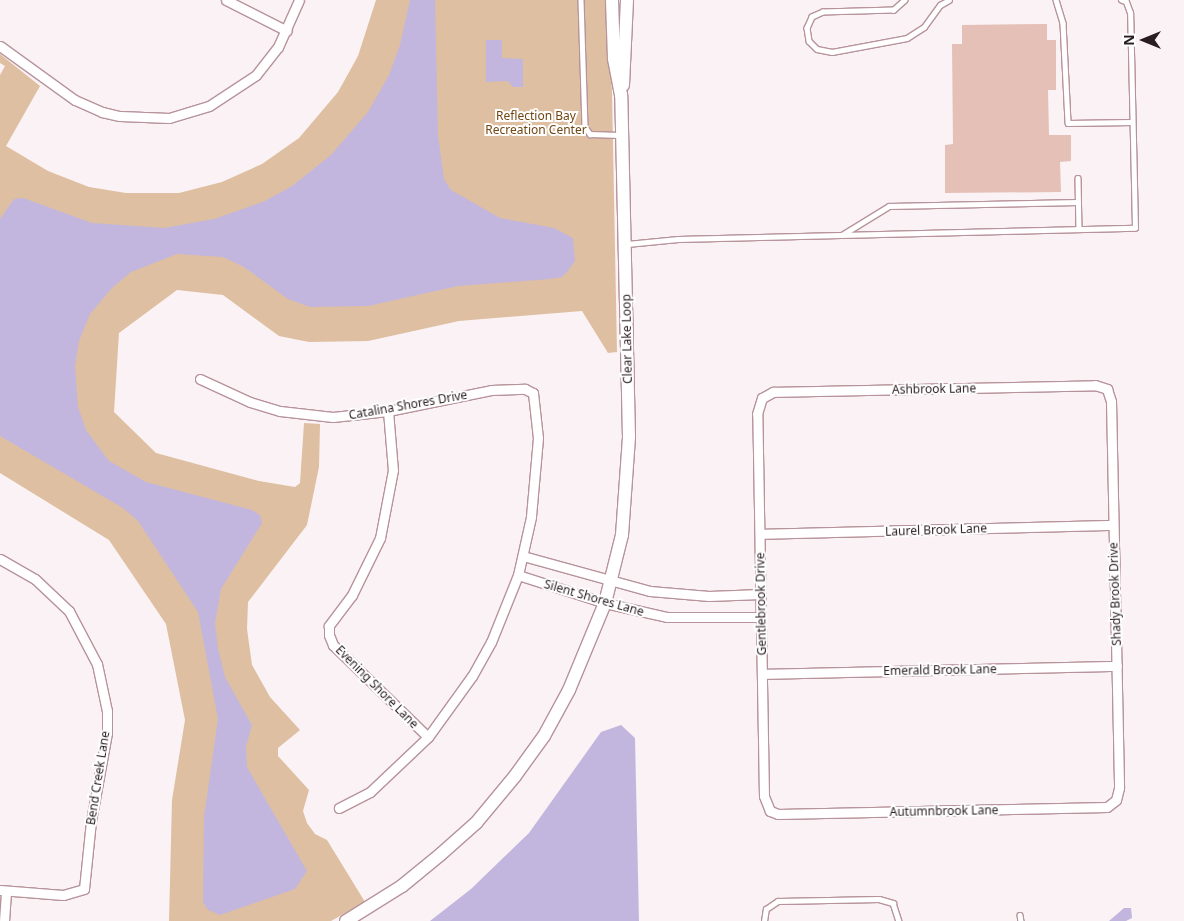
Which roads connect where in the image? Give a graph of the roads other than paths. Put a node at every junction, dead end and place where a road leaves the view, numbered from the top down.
1 (226, 0) edge
2 (299, 0) edge
3 (581, 0) edge
4 (612, 0) edge
5 (627, 0) edge
6 (905, 0) edge
7 (949, 0) edge
8 (1056, 0) edge
9 (1120, 0) edge
10 (287, 31) junction
11 (0, 46) edge
12 (621, 95) junction
13 (1132, 122) junction
14 (622, 135) junction
15 (1078, 178) dead end
16 (1078, 202) junction
17 (1079, 229) junction
18 (841, 235) junction
19 (625, 244) junction
20 (200, 379) dead end
21 (1107, 389) joint
22 (762, 398) joint
23 (388, 411) junction
24 (1113, 525) junction
25 (760, 534) junction
26 (524, 556) junction
27 (0, 559) edge
28 (518, 575) junction
29 (611, 582) junction
30 (761, 594) junction
31 (605, 603) junction
32 (761, 617) junction
33 (1117, 666) junction
34 (763, 674) junction
35 (428, 737) junction
36 (1116, 800) joint
37 (339, 808) dead end
38 (770, 811) joint
39 (3, 891) edge
40 (1020, 915) dead end
41 (4, 921) edge
42 (346, 921) edge
43 (764, 921) edge
44 (899, 921) edge
45 (1020, 921) edge

1 - 10 street
2 - 10 street
3 - 14 lane
4 - 12 street, Clear Lake Loop
5 - 12 street, Clear Lake Loop
6 - 7 lane
8 - 13 lane
9 - 13 lane
10 - 11 street
12 - 14 street, Clear Lake Loop
13 - 17 lane
14 - 19 street, Clear Lake Loop
15 - 16 lane
16 - 17 lane
16 - 18 lane
17 - 18 lane
18 - 19 lane
19 - 29 street, Clear Lake Loop
20 - 23 street, Catalina Shores Drive
21 - 22 street, Ashbrook Lane
21 - 24 street, Shady Brook Drive
22 - 25 street, Gentlebrook Drive
23 - 26 street, Catalina Shores Drive
23 - 35 street, Evening Shore Lane
24 - 25 street, Laurel Brook Lane
24 - 33 street, Shady Brook Drive
25 - 30 street, Gentlebrook Drive
26 - 28 street
26 - 29 street, Silent Shores Lane
27 - 39 street, Bend Creek Lane
28 - 31 street, Silent Shores Lane
28 - 35 street
29 - 30 street, Silent Shores Lane
29 - 31 street, Clear Lake Loop
30 - 32 street, Gentlebrook Drive
31 - 32 street, Silent Shores Lane
31 - 42 street, Clear Lake Loop
32 - 34 street, Gentlebrook Drive
33 - 34 street, Emerald Brook Lane
33 - 36 street, Shady Brook Drive
34 - 38 street, Gentlebrook Drive
35 - 37 street
36 - 38 street, Autumnbrook Lane
39 - 41 street
40 - 45 lane
43 - 44 lane

